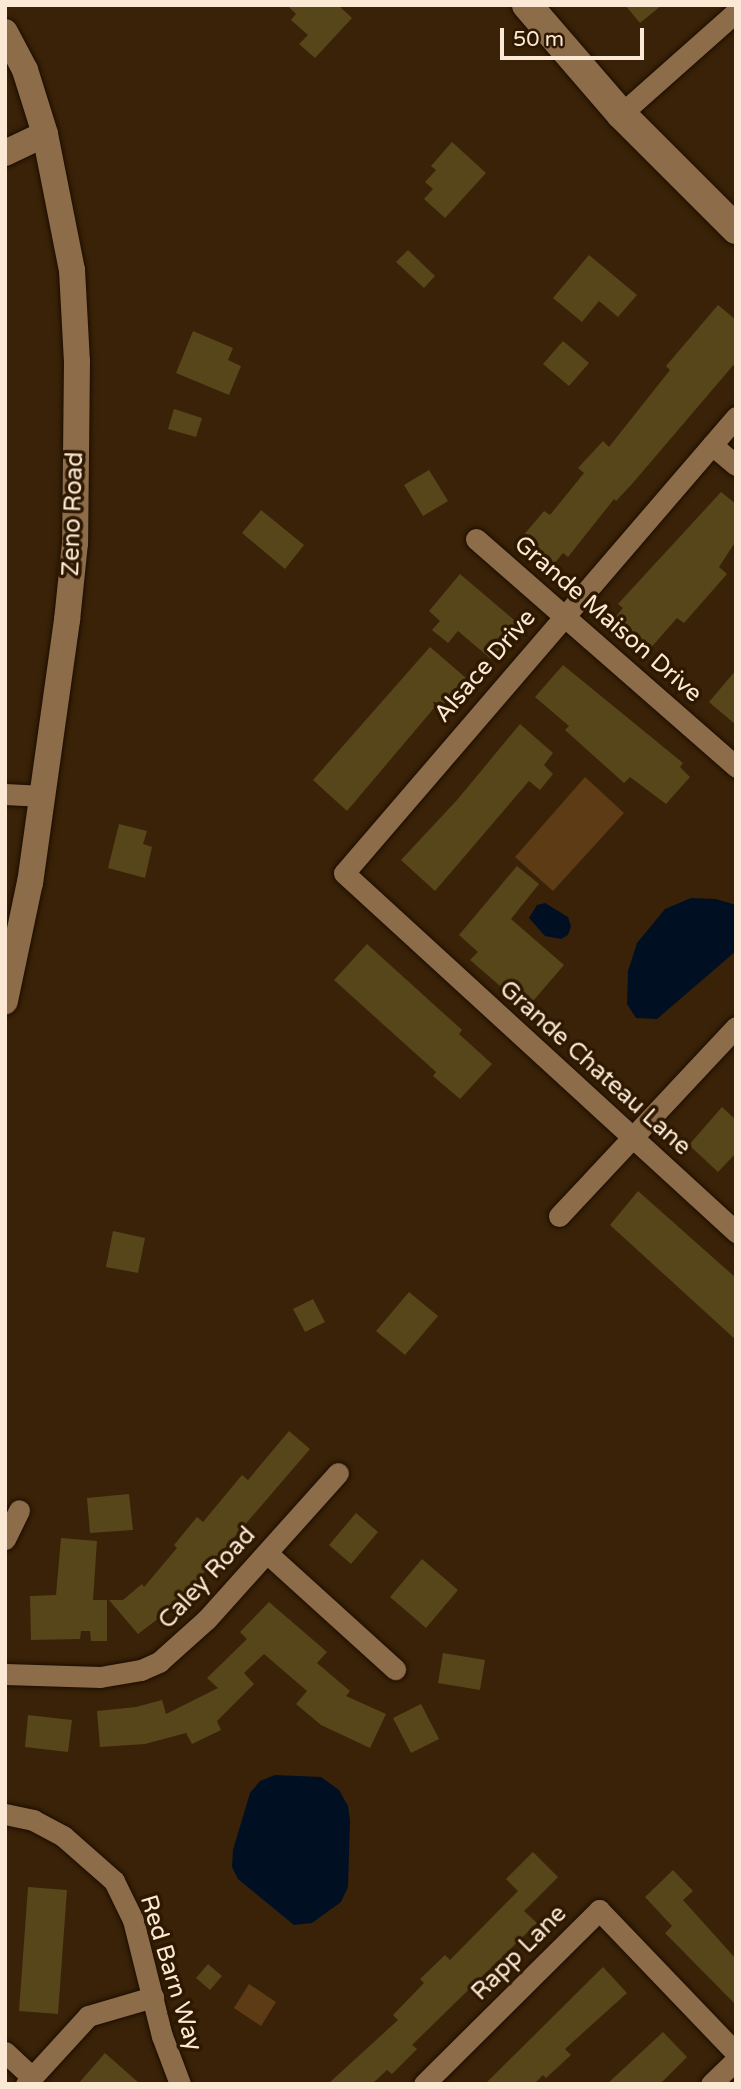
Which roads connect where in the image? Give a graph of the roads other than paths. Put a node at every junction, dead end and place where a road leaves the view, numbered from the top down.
1 (527, 5) edge
2 (736, 12) edge
3 (5, 32) edge
4 (621, 114) junction
5 (45, 134) junction
6 (5, 153) edge
7 (736, 229) edge
8 (736, 417) edge
9 (712, 445) junction
10 (736, 465) edge
11 (476, 539) dead end
12 (564, 615) junction
13 (736, 767) edge
14 (5, 793) edge
15 (43, 796) junction
16 (419, 944) joint
17 (5, 1001) edge
18 (736, 1027) edge
19 (632, 1137) junction
20 (559, 1216) dead end
21 (736, 1232) edge
22 (338, 1473) dead end
23 (19, 1510) dead end
24 (5, 1539) edge
25 (267, 1553) junction
26 (395, 1669) dead end
27 (5, 1674) edge
28 (5, 1814) edge
29 (153, 1997) junction
30 (5, 2052) edge
31 (736, 2053) edge
32 (736, 2060) edge
33 (29, 2080) edge
34 (180, 2084) edge
35 (424, 2084) edge
36 (711, 2084) edge

1 - 4 main road
2 - 4 street
3 - 5 street, Zeno Road
4 - 7 main road
5 - 6 street
5 - 15 street, Zeno Road
8 - 9 street, Alsace Drive
9 - 10 street
9 - 12 street, Alsace Drive
11 - 12 street, Grande Maison Drive
12 - 13 street, Grande Maison Drive
12 - 16 street, Alsace Drive
14 - 15 street
15 - 17 street, Zeno Road
16 - 19 street, Grande Chateau Lane
18 - 19 street
19 - 20 street
19 - 21 street, Grande Chateau Lane
22 - 25 street, Caley Road
23 - 24 street
25 - 26 street
25 - 27 street, Caley Road
28 - 29 street, Red Barn Way
29 - 33 street
29 - 34 street, Red Barn Way
30 - 33 street
31 - 35 street, Rapp Lane
32 - 36 street

